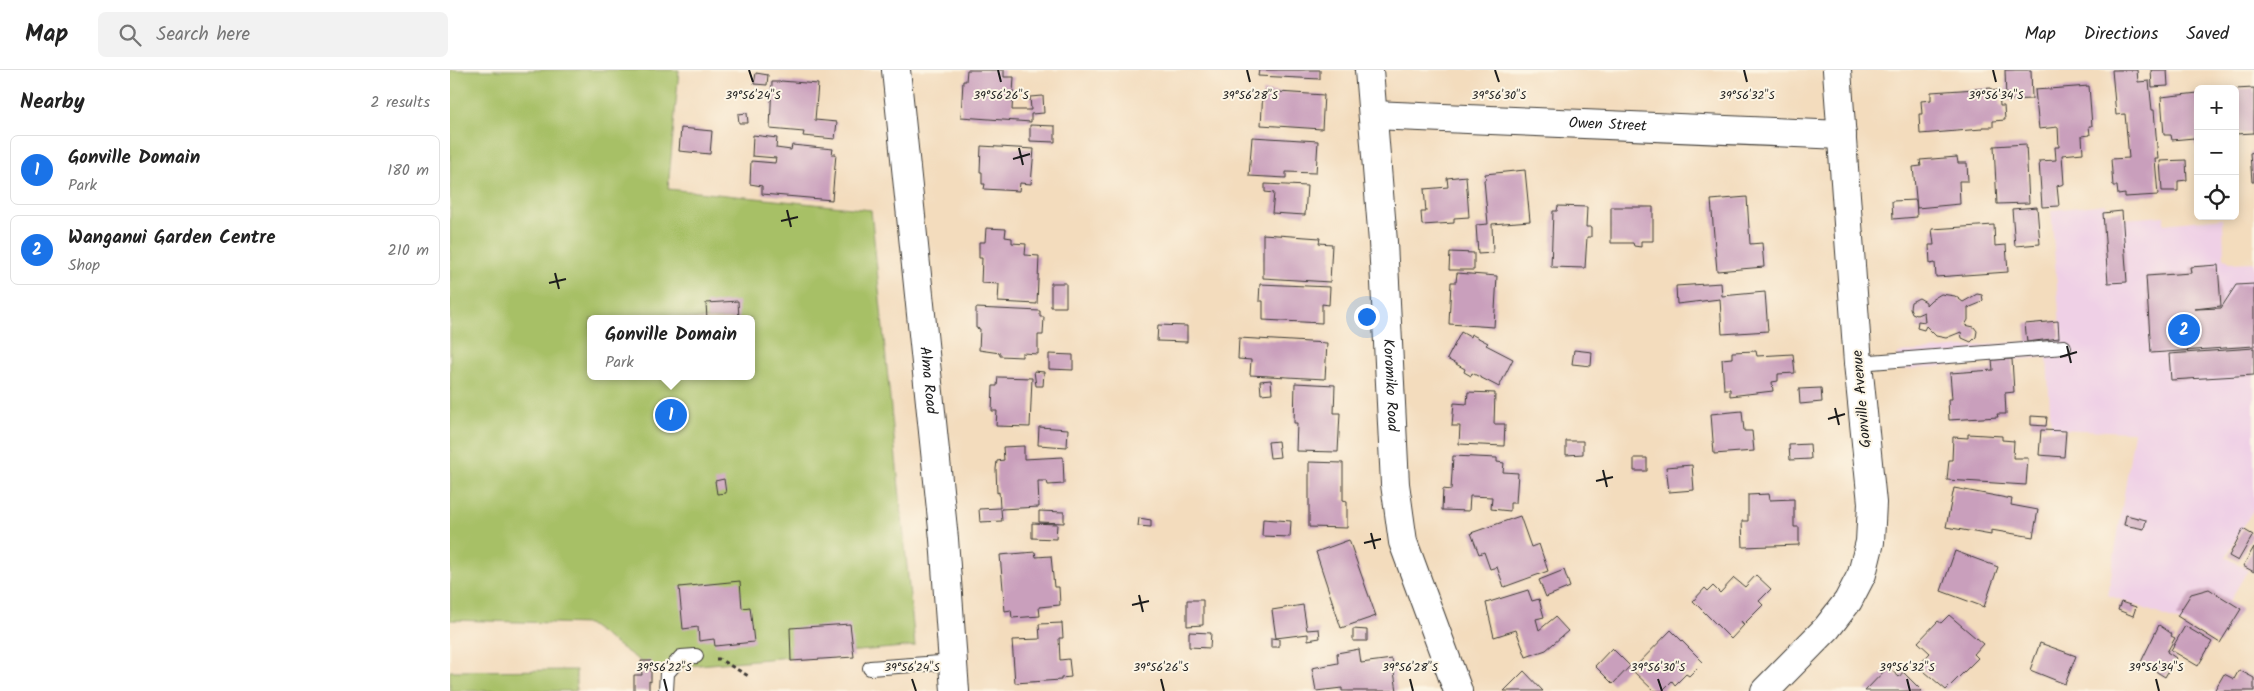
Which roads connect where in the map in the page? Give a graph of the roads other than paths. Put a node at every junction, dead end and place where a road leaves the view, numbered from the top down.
1 (896, 70) edge
2 (1369, 70) edge
3 (1837, 70) edge
4 (1373, 116) junction
5 (1842, 135) junction
6 (2064, 347) dead end
7 (1858, 363) junction
8 (696, 656) dead end
9 (954, 662) junction
10 (870, 668) dead end
11 (666, 691) edge
12 (955, 691) edge
13 (1458, 691) edge
14 (1766, 691) edge

1 - 9 street, Alma Road
2 - 4 street, Koromiko Road
3 - 5 street, Gonville Avenue
4 - 5 street, Owen Street
4 - 13 street, Koromiko Road
5 - 7 street, Gonville Avenue
6 - 7 lane
7 - 14 street, Gonville Avenue
8 - 11 lane
9 - 10 lane
9 - 12 street, Alma Road

